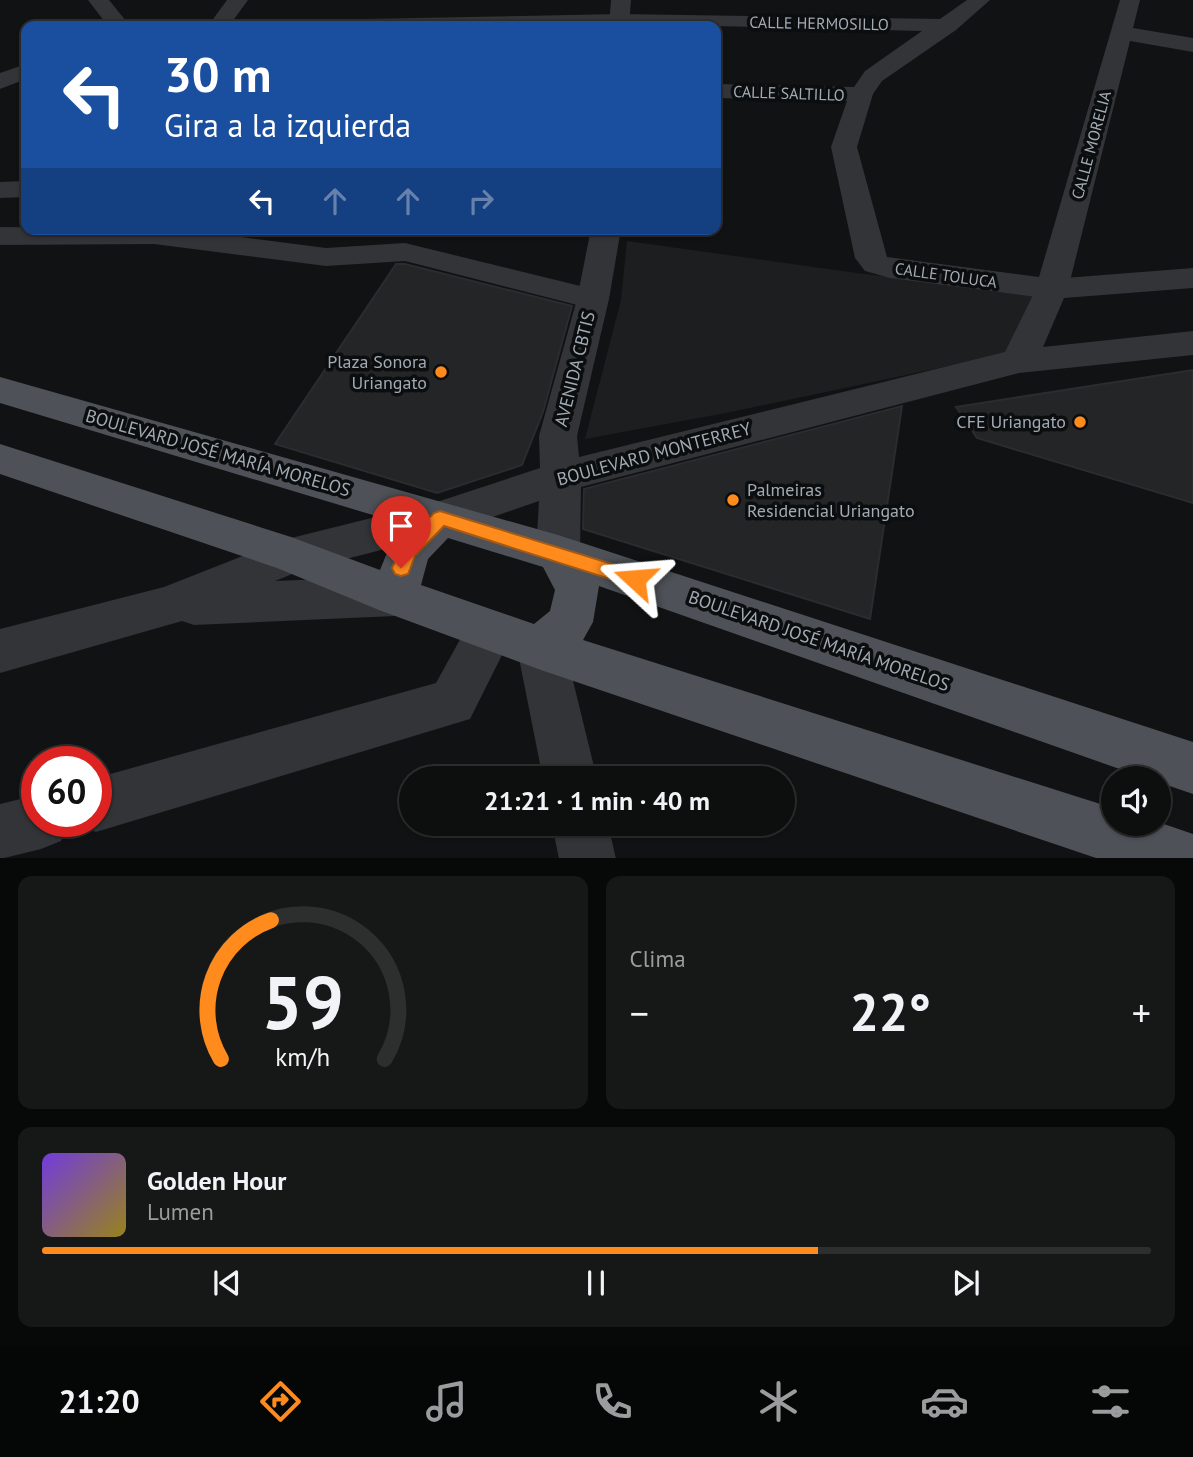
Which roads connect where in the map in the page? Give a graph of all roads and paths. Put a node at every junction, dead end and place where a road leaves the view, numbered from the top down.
1 (98, 0) edge
2 (238, 0) edge
3 (979, 0) edge
4 (1130, 0) edge
5 (620, 15) edge
6 (115, 21) edge
7 (222, 21) edge
8 (492, 21) edge
9 (948, 25) junction
10 (1121, 33) junction
11 (1193, 44) edge
12 (21, 73) edge
13 (0, 82) edge
14 (721, 91) edge
15 (862, 94) junction
16 (21, 189) edge
17 (0, 190) edge
18 (154, 235) joint
19 (605, 235) edge
20 (0, 236) edge
21 (268, 240) edge
22 (409, 240) edge
23 (1193, 278) edge
24 (593, 299) junction
25 (1046, 303) junction
26 (1193, 343) edge
27 (1097, 353) junction
28 (1019, 361) junction
29 (0, 390) edge
30 (0, 459) edge
31 (561, 477) junction
32 (440, 518) junction
33 (558, 553) junction
34 (291, 555) junction
35 (395, 596) junction
36 (167, 606) junction
37 (490, 631) junction
38 (541, 648) junction
39 (0, 651) edge
40 (567, 766) edge
41 (1193, 768) edge
42 (112, 800) edge
43 (21, 826) edge
44 (0, 832) edge
45 (583, 836) edge
46 (588, 858) edge
47 (1181, 858) edge

1 - 6 street
2 - 7 street
3 - 9 street, CALLE TOLUCA
4 - 10 street, CALLE MORELIA
5 - 8 street, CALLE HERMOSILLO
5 - 9 street, CALLE HERMOSILLO
9 - 15 street, CALLE TOLUCA
10 - 11 street
10 - 25 street, CALLE MORELIA
12 - 13 street
14 - 15 street, CALLE SALTILLO
15 - 25 street, CALLE TOLUCA
16 - 17 street
18 - 20 street
18 - 21 street
19 - 24 street, AVENIDA CBTIS
21 - 22 street
22 - 24 street
23 - 25 street
24 - 31 street, AVENIDA CBTIS
25 - 27 street
25 - 28 street
26 - 27 street, BOULEVARD MONTERREY
27 - 28 street, BOULEVARD MONTERREY
28 - 31 street, BOULEVARD MONTERREY
29 - 32 main road, BOULEVARD JOSÉ MARÍA MORELOS
30 - 34 main road
31 - 32 street, BOULEVARD MONTERREY
31 - 33 street, AVENIDA CBTIS
32 - 33 main road, BOULEVARD JOSÉ MARÍA MORELOS
32 - 34 street, BOULEVARD MONTERREY
32 - 35 main road
33 - 38 main road
33 - 41 main road, BOULEVARD JOSÉ MARÍA MORELOS
34 - 35 main road
34 - 36 street, BOULEVARD MONTERREY
35 - 36 street
35 - 37 main road
36 - 39 street
37 - 38 main road
37 - 42 street
38 - 40 street
38 - 47 main road
43 - 44 street
45 - 46 street

